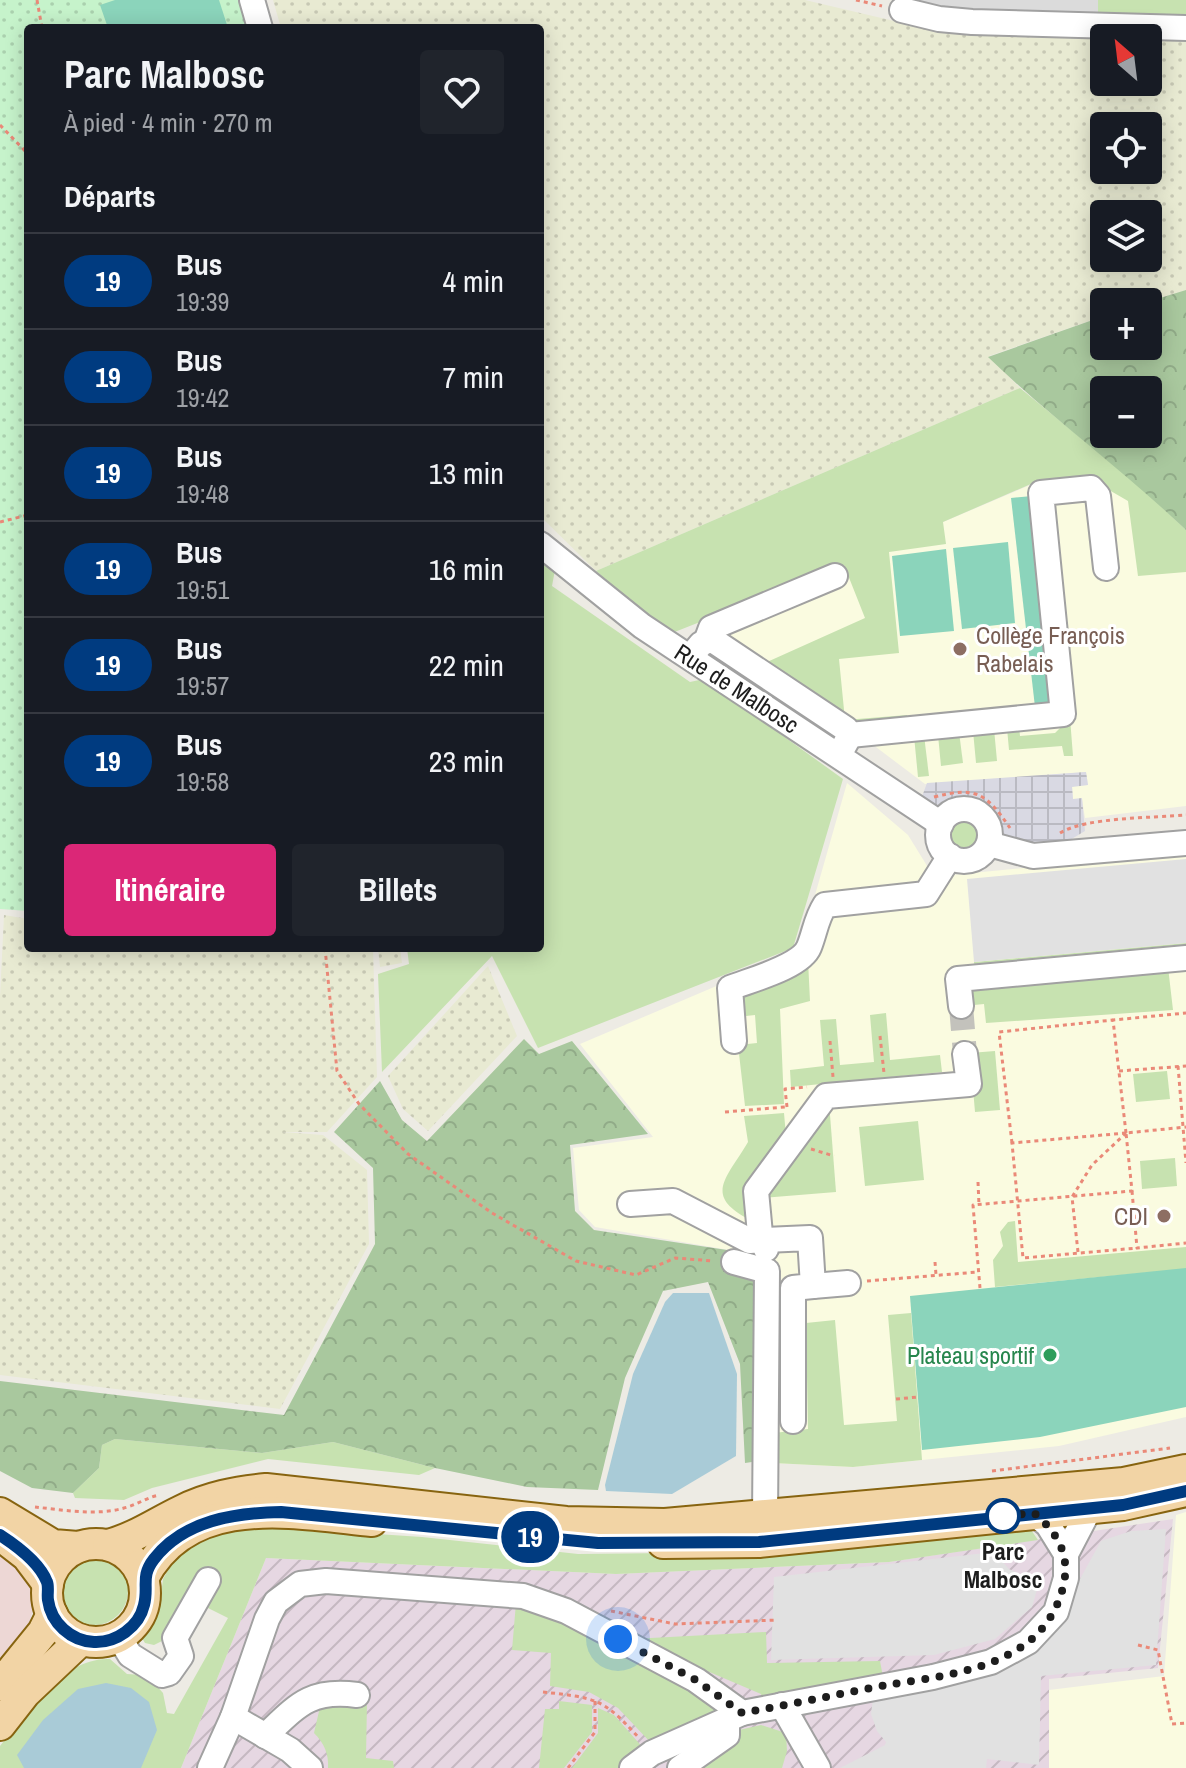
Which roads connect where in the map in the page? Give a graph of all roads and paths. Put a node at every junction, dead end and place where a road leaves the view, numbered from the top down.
1 (37, 0) edge
2 (252, 0) edge
3 (856, 0) edge
4 (902, 10) joint
5 (41, 24) edge
6 (259, 24) edge
7 (1186, 28) edge
8 (0, 125) edge
9 (24, 150) edge
10 (24, 516) edge
11 (0, 522) edge
12 (544, 547) edge
13 (1106, 568) dead end
14 (835, 576) dead end
15 (699, 648) junction
16 (843, 745) junction
17 (1186, 815) edge
18 (932, 818) junction
19 (1186, 830) edge
20 (1017, 833) dead end
21 (1186, 843) edge
22 (989, 844) junction
23 (1061, 846) junction
24 (950, 856) junction
25 (325, 952) edge
26 (1186, 958) edge
27 (961, 1006) tunnel mouth
28 (1186, 1013) edge
29 (1113, 1020) junction
30 (880, 1036) dead end
31 (734, 1041) dead end
32 (830, 1041) dead end
33 (965, 1054) tunnel mouth
34 (1178, 1066) junction
35 (1186, 1066) edge
36 (1119, 1071) junction
37 (885, 1081) dead end
38 (834, 1085) dead end
39 (1184, 1127) edge
40 (1126, 1133) junction
41 (1012, 1143) junction
42 (1186, 1163) edge
43 (978, 1182) dead end
44 (1132, 1191) junction
45 (1072, 1197) junction
46 (1018, 1202) junction
47 (630, 1204) dead end
48 (979, 1205) junction
49 (765, 1240) junction
50 (1186, 1243) edge
51 (1137, 1248) junction
52 (1078, 1252) junction
53 (734, 1262) joint
54 (935, 1262) dead end
55 (978, 1272) junction
56 (936, 1275) junction
57 (768, 1280) junction
58 (848, 1283) joint
59 (803, 1287) junction
60 (980, 1288) dead end
61 (918, 1397) dead end
62 (896, 1399) dead end
63 (793, 1421) dead end
64 (1181, 1459) edge
65 (986, 1473) dead end
66 (1186, 1491) edge
67 (172, 1493) dead end
68 (31, 1507) dead end
69 (1090, 1508) junction
70 (0, 1513) edge
71 (1034, 1513) junction
72 (765, 1517) junction
73 (0, 1535) edge
74 (108, 1545) junction
75 (78, 1547) junction
76 (1066, 1554) junction
77 (143, 1578) junction
78 (208, 1580) dead end
79 (48, 1584) junction
80 (605, 1609) dead end
81 (52, 1614) junction
82 (777, 1620) dead end
83 (119, 1637) junction
84 (81, 1640) junction
85 (1138, 1645) dead end
86 (0, 1685) edge
87 (543, 1692) dead end
88 (357, 1695) dead end
89 (595, 1700) junction
90 (782, 1705) junction
91 (734, 1716) junction
92 (233, 1717) junction
93 (1186, 1723) edge
94 (0, 1725) edge
95 (265, 1736) junction
96 (652, 1753) junction
97 (210, 1768) edge
98 (310, 1768) edge
99 (568, 1768) edge
100 (632, 1768) edge
101 (680, 1768) edge
102 (818, 1768) edge

1 - 5 path
2 - 6 street
3 - 4 path
4 - 7 street
8 - 9 path
10 - 11 path
12 - 15 street, Rue de Malbosc
13 - 16 street
14 - 15 street
15 - 16 street, Rue de Malbosc
16 - 18 street, Rue de Malbosc
17 - 23 path
18 - 20 path
18 - 22 street
18 - 24 street
19 - 23 street
21 - 23 street
22 - 23 street
22 - 24 street
24 - 31 street
25 - 53 path
26 - 27 street
28 - 29 path
29 - 36 path
29 - 41 path
30 - 37 path
32 - 38 path
33 - 49 street
34 - 35 path
34 - 36 path
34 - 39 path
36 - 40 path
39 - 40 path
39 - 42 path
40 - 41 path
40 - 44 path
40 - 45 path
41 - 46 path
43 - 48 path
44 - 45 path
44 - 51 path
45 - 46 path
45 - 52 path
46 - 48 path
46 - 52 path
47 - 49 street
48 - 55 path
49 - 57 street
49 - 59 street
50 - 51 path
51 - 52 path
53 - 57 street
54 - 56 path
55 - 56 path
55 - 60 path
56 - 58 path
57 - 59 street
57 - 72 street
58 - 59 street
59 - 63 street
61 - 62 path
64 - 65 path
64 - 72 main road
66 - 69 main road
67 - 68 path
69 - 71 main road
69 - 76 street
70 - 75 main road
71 - 76 street
71 - 77 main road
72 - 74 main road
73 - 79 main road
74 - 75 main road
74 - 77 main road
75 - 79 main road
76 - 90 street
77 - 83 main road
78 - 83 street
79 - 81 main road
80 - 82 path
81 - 84 main road
81 - 86 main road
83 - 84 main road
84 - 94 main road
85 - 93 path
87 - 89 path
88 - 95 street
89 - 96 path
89 - 99 path
90 - 91 street
90 - 102 street
91 - 92 street
91 - 96 street
91 - 101 street
92 - 95 street
92 - 97 street
95 - 98 street
96 - 100 street

